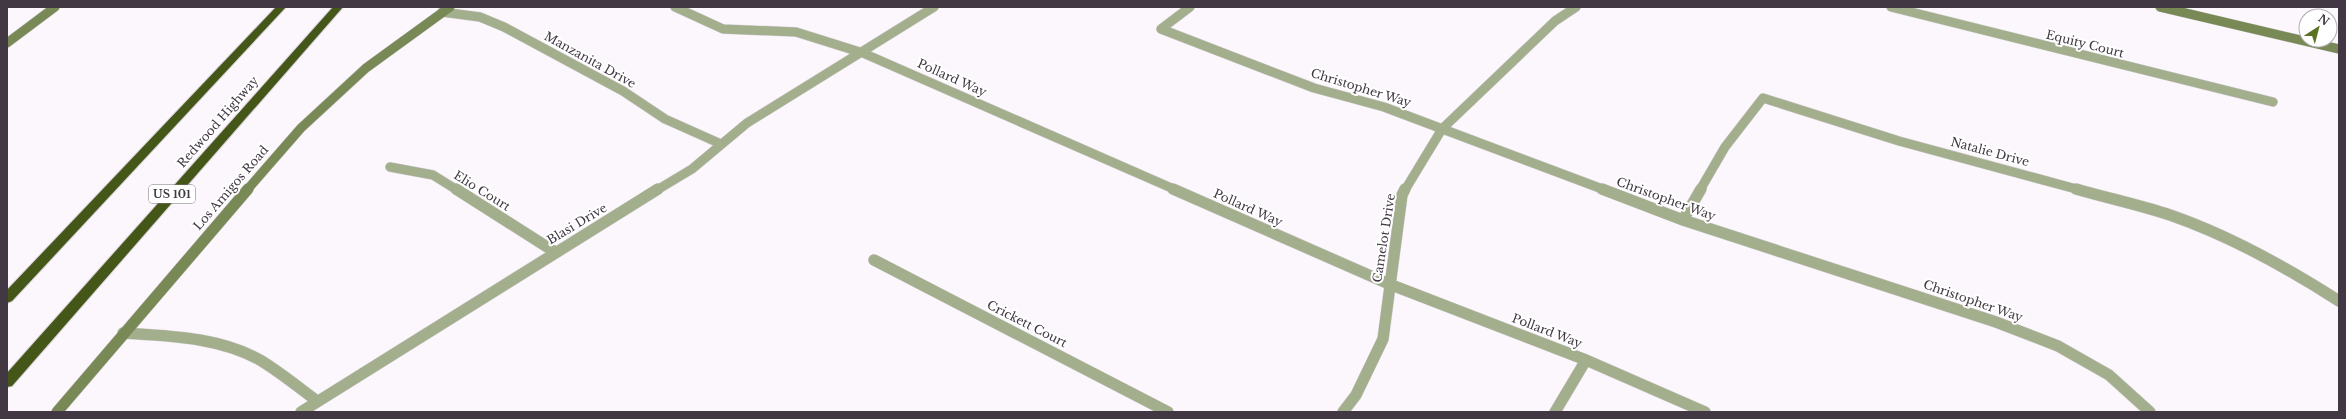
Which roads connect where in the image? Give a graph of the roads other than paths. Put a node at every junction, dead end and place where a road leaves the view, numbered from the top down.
1 (54, 7) edge
2 (281, 7) edge
3 (338, 7) edge
4 (675, 7) edge
5 (934, 7) edge
6 (1190, 7) edge
7 (1576, 7) edge
8 (1891, 7) edge
9 (2160, 7) edge
10 (446, 10) edge
11 (7, 43) edge
12 (2339, 49) edge
13 (863, 53) junction
14 (2273, 102) dead end
15 (1442, 129) junction
16 (721, 144) junction
17 (390, 167) dead end
18 (1683, 220) junction
19 (554, 252) junction
20 (874, 260) dead end
21 (1389, 284) junction
22 (7, 298) edge
23 (2339, 301) edge
24 (123, 333) junction
25 (1586, 360) junction
26 (7, 382) edge
27 (317, 401) junction
28 (57, 412) edge
29 (301, 412) edge
30 (1168, 412) edge
31 (1343, 412) edge
32 (1555, 412) edge
33 (1705, 412) edge
34 (2150, 412) edge

1 - 11 street
2 - 22 highway
3 - 26 highway, Redwood Highway / US 101
4 - 13 street, Pollard Way
5 - 13 street
6 - 15 street, Christopher Way
7 - 15 street, Camelot Drive
8 - 14 street, Equity Court
9 - 12 street
10 - 16 street, Manzanita Drive
10 - 24 street, Los Amigos Road
13 - 16 street, Blasi Drive
13 - 21 street, Pollard Way
15 - 18 street, Christopher Way
15 - 21 street, Camelot Drive
16 - 19 street, Blasi Drive
17 - 19 street, Elio Court
18 - 23 street, Natalie Drive
18 - 34 street, Christopher Way
19 - 27 street, Blasi Drive
20 - 30 street, Crickett Court
21 - 25 street, Pollard Way
21 - 31 street, Camelot Drive
24 - 27 street
24 - 28 street, Los Amigos Road
25 - 32 street
25 - 33 street, Pollard Way
27 - 29 street, Blasi Drive

